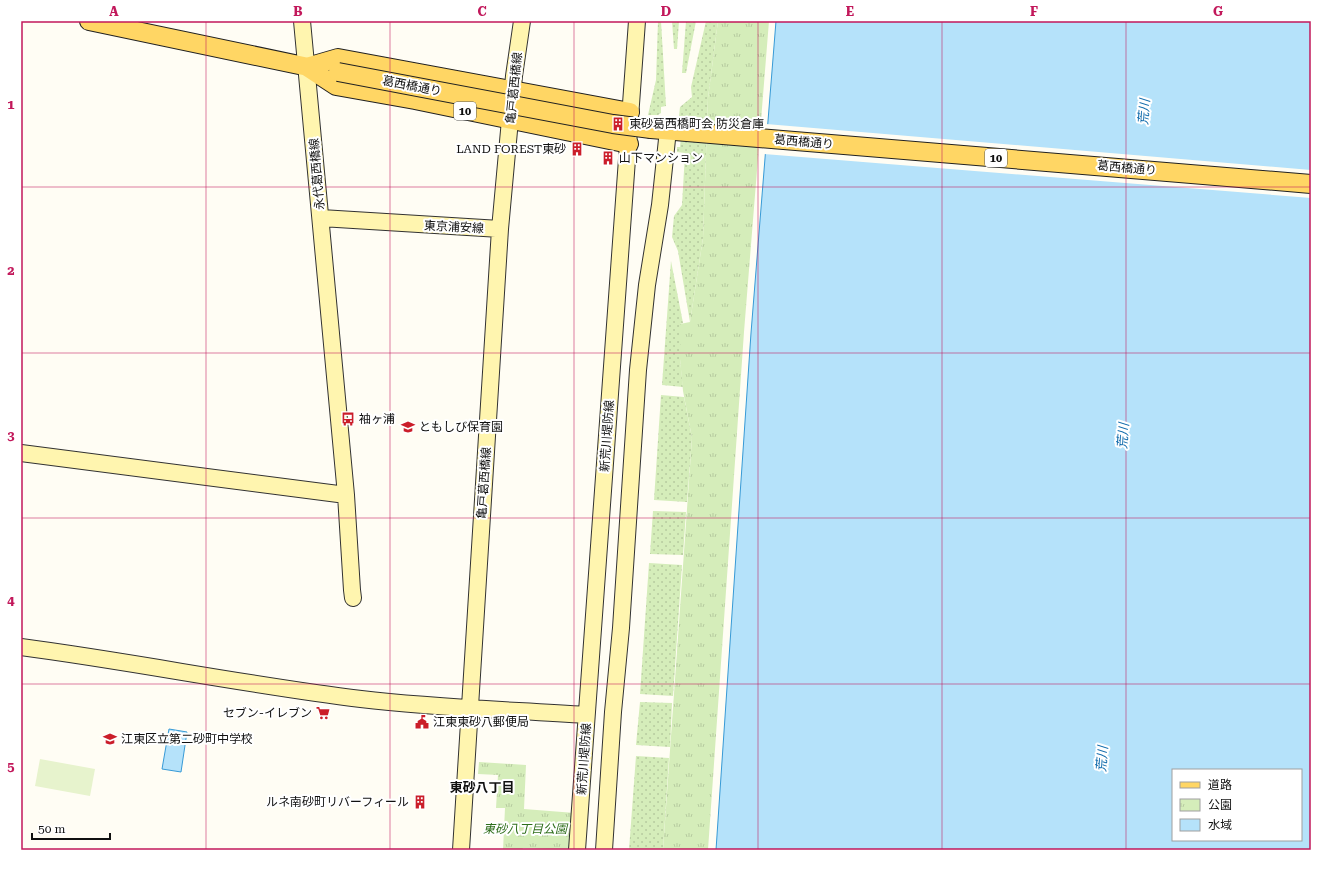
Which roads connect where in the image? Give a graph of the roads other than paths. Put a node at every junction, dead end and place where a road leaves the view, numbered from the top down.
1 (90, 21) edge
2 (302, 21) edge
3 (522, 21) edge
4 (637, 21) edge
5 (307, 67) junction
6 (513, 90) junction
7 (630, 112) junction
8 (510, 120) junction
9 (667, 130) junction
10 (629, 144) junction
11 (1311, 184) edge
12 (321, 218) junction
13 (408, 224) joint
14 (500, 229) junction
15 (21, 453) edge
16 (346, 495) junction
17 (353, 598) dead end
18 (21, 647) edge
19 (470, 708) junction
20 (586, 715) junction
21 (461, 850) edge
22 (577, 850) edge
23 (604, 850) edge

1 - 5 main road, 葛西橋通り / 10
2 - 5 main road, 永代葛西橋線
3 - 6 main road, 亀戸葛西橋線
4 - 7 main road, 新荒川堤防線
5 - 6 main road, 10
5 - 8 main road, 10
5 - 9 main road, 葛西橋通り / 10, bridge
5 - 12 main road, 永代葛西橋線
6 - 7 main road, 10
6 - 8 main road, 亀戸葛西橋線
7 - 10 main road, 新荒川堤防線
8 - 10 main road, 10
8 - 14 main road, 亀戸葛西橋線
9 - 11 main road, 葛西橋通り / 10
9 - 23 main road
10 - 20 main road, 新荒川堤防線
12 - 13 main road, 永代葛西橋線
12 - 16 main road
13 - 14 main road, 東京浦安線
14 - 19 main road, 亀戸葛西橋線
15 - 16 main road
16 - 17 main road
18 - 19 main road
19 - 20 main road
19 - 21 main road, 亀戸葛西橋線
20 - 22 main road, 新荒川堤防線

